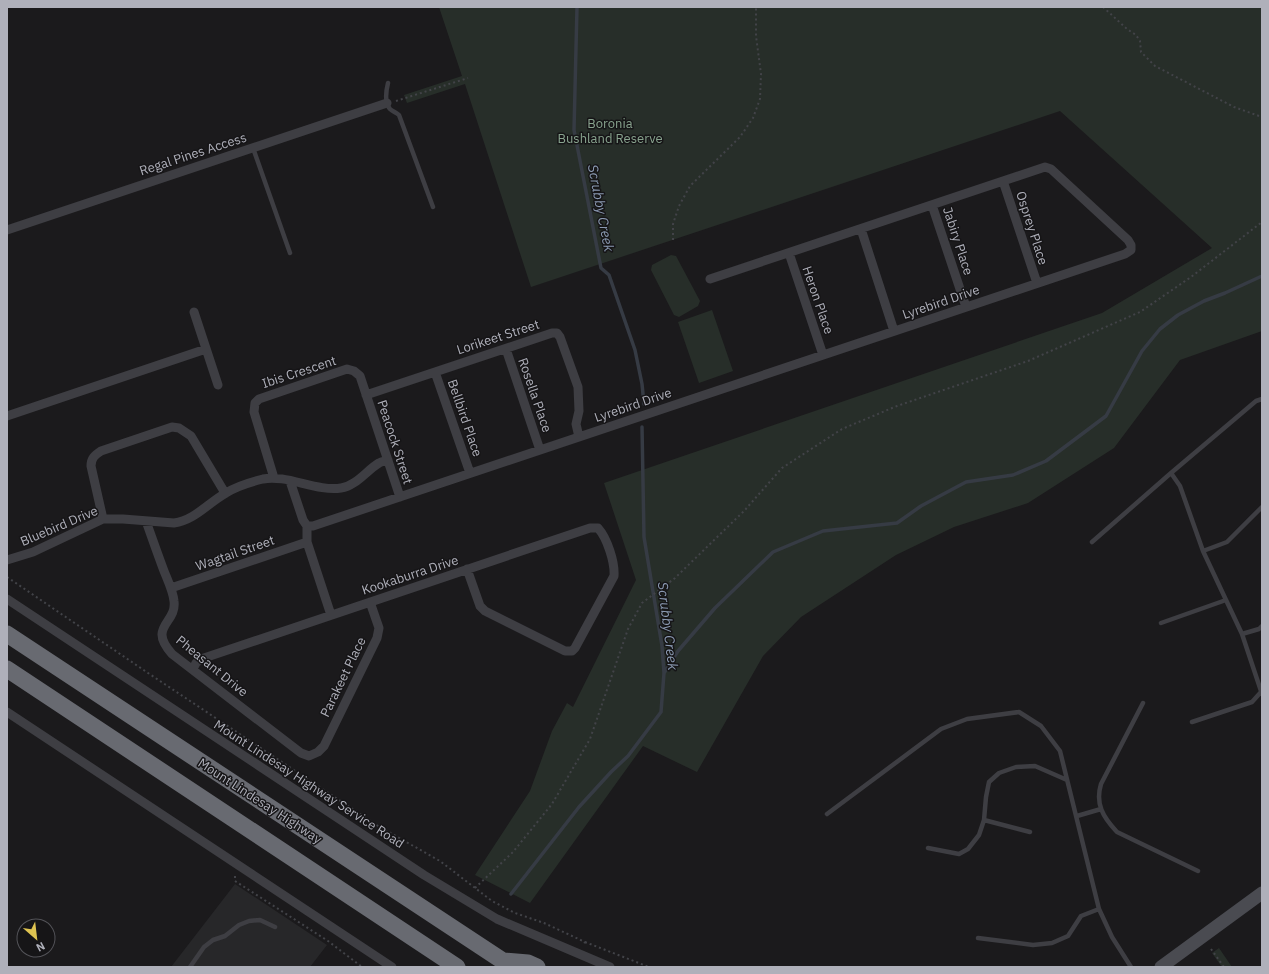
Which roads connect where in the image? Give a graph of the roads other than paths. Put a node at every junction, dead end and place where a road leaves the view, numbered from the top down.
1 (388, 83) dead end
2 (387, 103) junction
3 (253, 148) junction
4 (1003, 181) junction
5 (932, 205) junction
6 (433, 207) dead end
7 (861, 229) junction
8 (7, 230) edge
9 (290, 253) dead end
10 (789, 253) junction
11 (710, 279) dead end
12 (1037, 283) junction
13 (966, 307) junction
14 (194, 312) dead end
15 (894, 331) junction
16 (206, 349) junction
17 (506, 349) junction
18 (823, 355) junction
19 (435, 372) junction
20 (218, 385) dead end
21 (366, 395) junction
22 (1262, 398) edge
23 (7, 416) edge
24 (579, 437) junction
25 (540, 450) junction
26 (388, 460) junction
27 (470, 473) junction
28 (1171, 473) junction
29 (274, 478) junction
30 (290, 481) junction
31 (225, 493) junction
32 (400, 497) junction
33 (1262, 507) edge
34 (103, 519) junction
35 (146, 522) junction
36 (307, 526) junction
37 (306, 542) junction
38 (1092, 542) dead end
39 (1203, 551) junction
40 (7, 560) edge
41 (468, 570) junction
42 (171, 588) junction
43 (7, 600) edge
44 (1226, 600) junction
45 (370, 602) junction
46 (331, 615) junction
47 (1161, 623) dead end
48 (1262, 626) edge
49 (7, 634) edge
50 (1242, 634) junction
51 (7, 669) edge
52 (193, 669) junction
53 (1261, 693) edge
54 (1143, 703) dead end
55 (7, 712) edge
56 (1192, 722) dead end
57 (310, 756) joint
58 (1067, 780) junction
59 (1101, 809) junction
60 (827, 814) dead end
61 (1077, 816) junction
62 (984, 820) junction
63 (1030, 832) dead end
64 (928, 848) dead end
65 (1198, 871) dead end
66 (1262, 893) edge
67 (1099, 909) junction
68 (275, 927) dead end
69 (978, 938) dead end
70 (508, 964) edge
71 (387, 966) edge
72 (190, 967) edge
73 (457, 967) edge
74 (537, 967) edge
75 (610, 967) edge
76 (1131, 967) edge
77 (1160, 967) edge

1 - 2 lane
2 - 3 street, Regal Pines Access
2 - 6 lane
3 - 8 street, Regal Pines Access
3 - 9 lane
4 - 5 street, Lyrebird Drive
4 - 12 street, Osprey Place
4 - 12 street, Lyrebird Drive
5 - 7 street, Lyrebird Drive
5 - 13 street, Jabiry Place
7 - 10 street, Lyrebird Drive
7 - 15 street
10 - 11 street, Lyrebird Drive
10 - 18 street, Heron Place
12 - 13 street, Lyrebird Drive
13 - 15 street, Lyrebird Drive
14 - 16 street
15 - 18 street, Lyrebird Drive
16 - 20 street
16 - 23 street
17 - 19 street, Lorikeet Street
17 - 24 street, Lorikeet Street
17 - 25 street, Rosella Place
18 - 24 street, Lyrebird Drive
19 - 21 street, Lorikeet Street
19 - 27 street, Bellbird Place
21 - 26 street, Peacock Street
21 - 29 street, Ibis Crescent
22 - 28 lane
24 - 25 street, Lyrebird Drive
25 - 27 street, Lyrebird Drive
26 - 30 street, Bluebird Drive
26 - 32 street, Peacock Street
27 - 32 street, Lyrebird Drive
28 - 38 lane
28 - 39 lane
29 - 30 street, Bluebird Drive
29 - 31 street, Bluebird Drive
30 - 36 street
31 - 34 street
31 - 35 street, Bluebird Drive
32 - 36 street, Lyrebird Drive
33 - 39 lane
34 - 35 street, Bluebird Drive
34 - 40 street, Bluebird Drive
35 - 42 street, Pheasant Drive
36 - 37 street
37 - 42 street, Wagtail Street
37 - 46 street
39 - 44 lane
41 - 41 street, Kookaburra Drive
41 - 45 street, Kookaburra Drive
42 - 52 street, Pheasant Drive
43 - 75 street, Mount Lindesay Highway Service Road
44 - 47 lane
44 - 50 lane
45 - 46 street, Kookaburra Drive
45 - 57 street, Parakeet Place
46 - 52 street, Kookaburra Drive
48 - 50 lane
49 - 70 highway, Mount Lindesay Highway
50 - 53 lane
51 - 73 highway
52 - 57 street, Pheasant Drive
53 - 56 lane
54 - 59 lane
55 - 71 street
58 - 60 lane
58 - 61 lane
58 - 62 lane
59 - 61 lane
59 - 65 lane
61 - 67 lane
62 - 63 lane
62 - 64 lane
66 - 77 street
67 - 69 lane
67 - 76 lane
68 - 72 lane
70 - 74 highway

